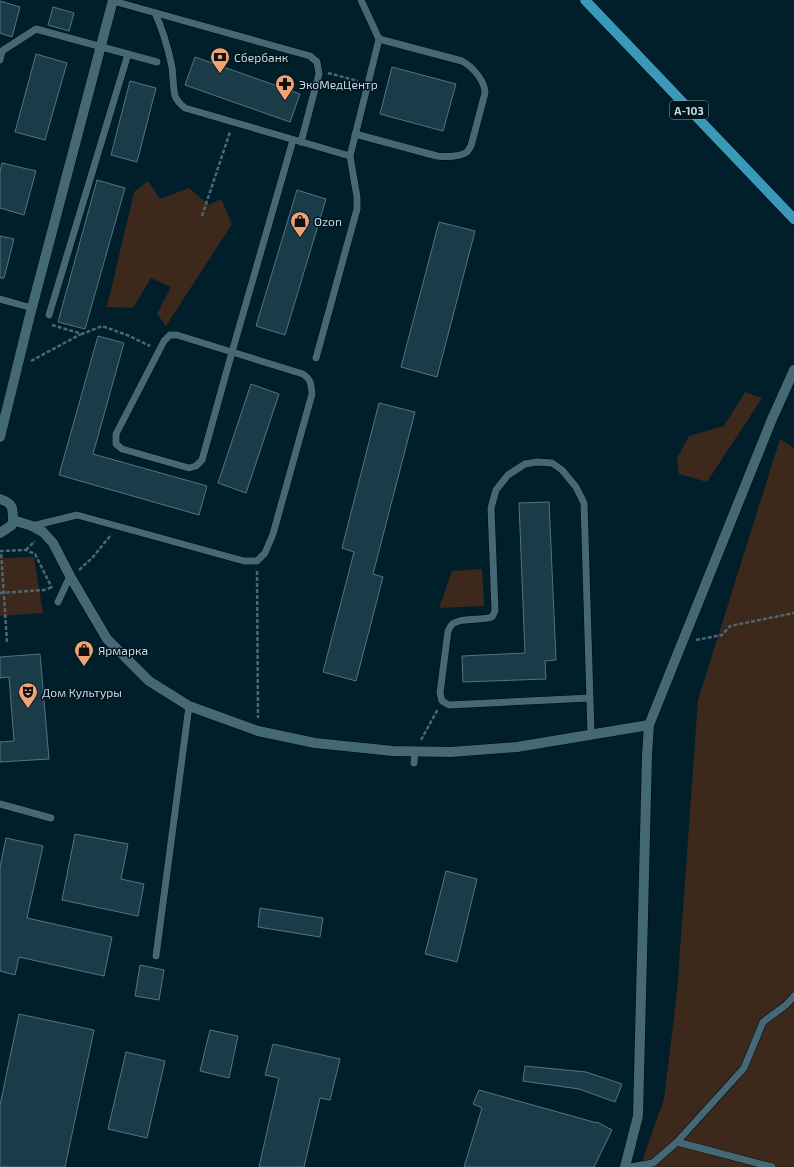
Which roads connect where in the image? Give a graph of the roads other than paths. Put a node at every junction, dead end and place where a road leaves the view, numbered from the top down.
1 (113, 0) edge
2 (361, 0) edge
3 (585, 0) edge
4 (155, 12) junction
5 (379, 39) junction
6 (100, 46) junction
7 (1, 51) edge
8 (128, 54) junction
9 (0, 60) edge
10 (157, 62) dead end
11 (355, 134) junction
12 (297, 141) junction
13 (350, 156) junction
14 (794, 219) edge
15 (0, 299) edge
16 (32, 308) junction
17 (49, 315) dead end
18 (232, 352) junction
19 (316, 358) dead end
20 (794, 370) edge
21 (0, 437) edge
22 (0, 499) edge
23 (13, 520) junction
24 (32, 526) junction
25 (0, 533) edge
26 (70, 576) junction
27 (58, 602) dead end
28 (590, 698) junction
29 (189, 706) junction
30 (649, 724) junction
31 (591, 734) junction
32 (415, 751) junction
33 (414, 763) dead end
34 (0, 804) edge
35 (51, 818) dead end
36 (156, 956) dead end
37 (794, 996) edge
38 (677, 1142) junction
39 (625, 1167) edge
40 (631, 1167) edge
41 (772, 1167) edge

1 - 4 lane
1 - 6 street
2 - 5 lane
3 - 14 main road, А-103
4 - 12 lane
4 - 12 lane
5 - 11 lane
5 - 11 lane
6 - 7 lane
6 - 8 lane
6 - 16 street
7 - 9 lane
8 - 10 lane
8 - 17 lane
11 - 13 lane
12 - 13 lane
12 - 18 lane
13 - 19 lane
15 - 16 lane
16 - 21 street
18 - 18 lane
18 - 24 lane
20 - 30 street
22 - 23 street
23 - 24 street
23 - 25 street
24 - 26 street
26 - 27 lane
26 - 29 street
28 - 28 lane
28 - 31 lane
29 - 32 street
29 - 36 lane
30 - 31 street
30 - 39 street
31 - 32 street
32 - 33 lane
34 - 35 lane
37 - 38 lane
38 - 40 lane
38 - 41 lane

